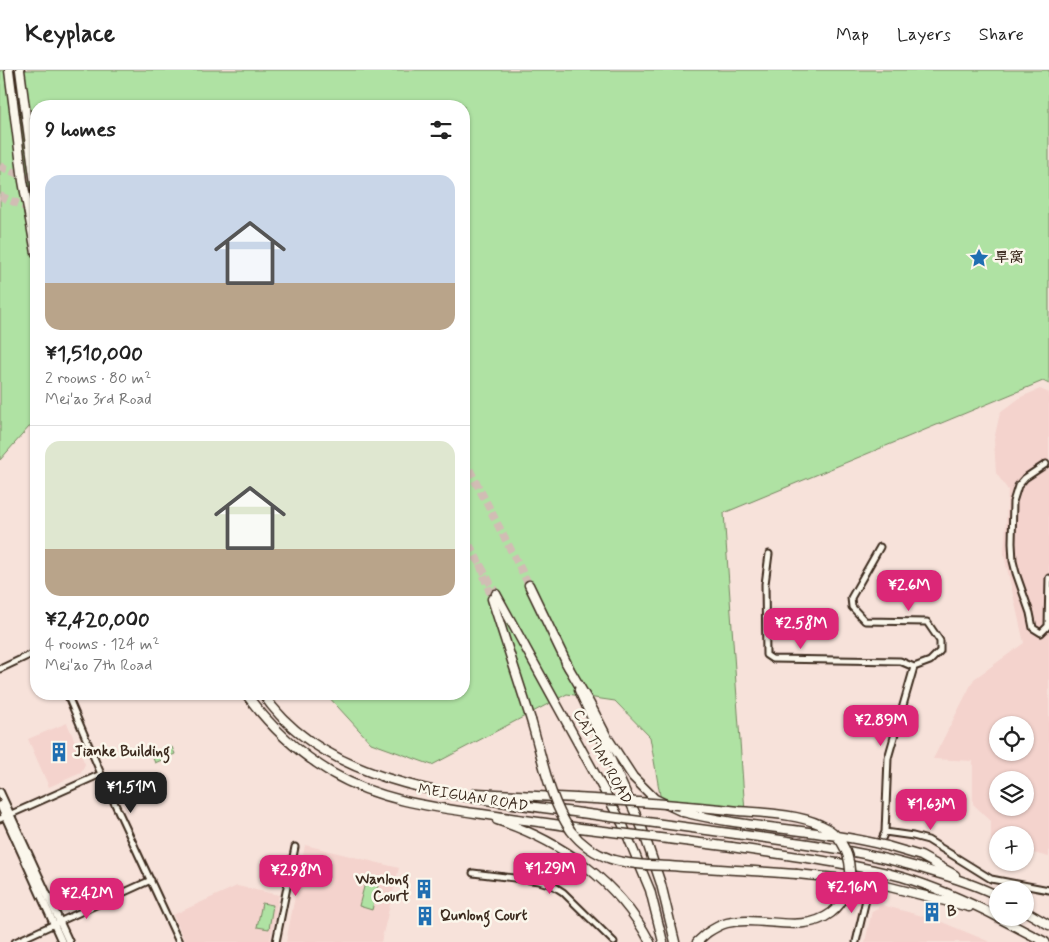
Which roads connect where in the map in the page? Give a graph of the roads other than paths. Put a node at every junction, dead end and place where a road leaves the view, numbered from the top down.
1 (9, 70) edge
2 (20, 70) edge
3 (30, 145) edge
4 (30, 220) edge
5 (1046, 464) dead end
6 (880, 547) dead end
7 (769, 554) dead end
8 (1049, 578) edge
9 (529, 585) tunnel mouth
10 (30, 655) edge
11 (566, 663) junction
12 (914, 667) junction
13 (0, 669) edge
14 (70, 700) edge
15 (251, 700) edge
16 (268, 700) edge
17 (101, 774) junction
18 (438, 791) junction
19 (0, 792) edge
20 (0, 805) edge
21 (464, 812) junction
22 (5, 817) edge
23 (885, 832) junction
24 (884, 844) junction
25 (295, 848) dead end
26 (473, 873) dead end
27 (991, 879) joint
28 (151, 880) junction
29 (972, 885) junction
30 (1049, 890) edge
31 (868, 891) tunnel mouth
32 (989, 892) edge
33 (988, 912) joint
34 (1034, 916) edge
35 (56, 923) junction
36 (1049, 925) edge
37 (1015, 926) edge
38 (15, 942) edge
39 (62, 942) edge
40 (69, 942) edge
41 (179, 942) edge
42 (276, 942) edge
43 (614, 942) edge
44 (650, 942) edge
45 (663, 942) edge
46 (675, 942) edge
47 (698, 942) edge
48 (856, 942) edge
49 (1045, 942) edge

1 - 4 main road
2 - 3 main road
5 - 8 street
6 - 12 street
7 - 12 street
9 - 11 main road, CAITIAN ROAD
10 - 13 street
11 - 24 main road, bridge
11 - 46 main road, CAITIAN ROAD
12 - 23 street
14 - 17 street
15 - 21 main road, MEIGUAN ROAD
16 - 18 main road, MEIGUAN ROAD
17 - 22 street
17 - 28 street
18 - 29 main road, MEIGUAN ROAD, bridge
18 - 47 main road, bridge
19 - 22 street
20 - 22 street
21 - 33 main road, MEIGUAN ROAD, bridge
21 - 44 main road
22 - 35 street
23 - 24 street
23 - 27 street
24 - 29 main road
25 - 42 street
26 - 43 street
27 - 30 street
28 - 35 street
28 - 41 street
29 - 32 main road
31 - 48 street
33 - 45 main road, CAITIAN ROAD, bridge
34 - 36 main road
35 - 38 street
35 - 39 street
35 - 40 street
37 - 49 main road

